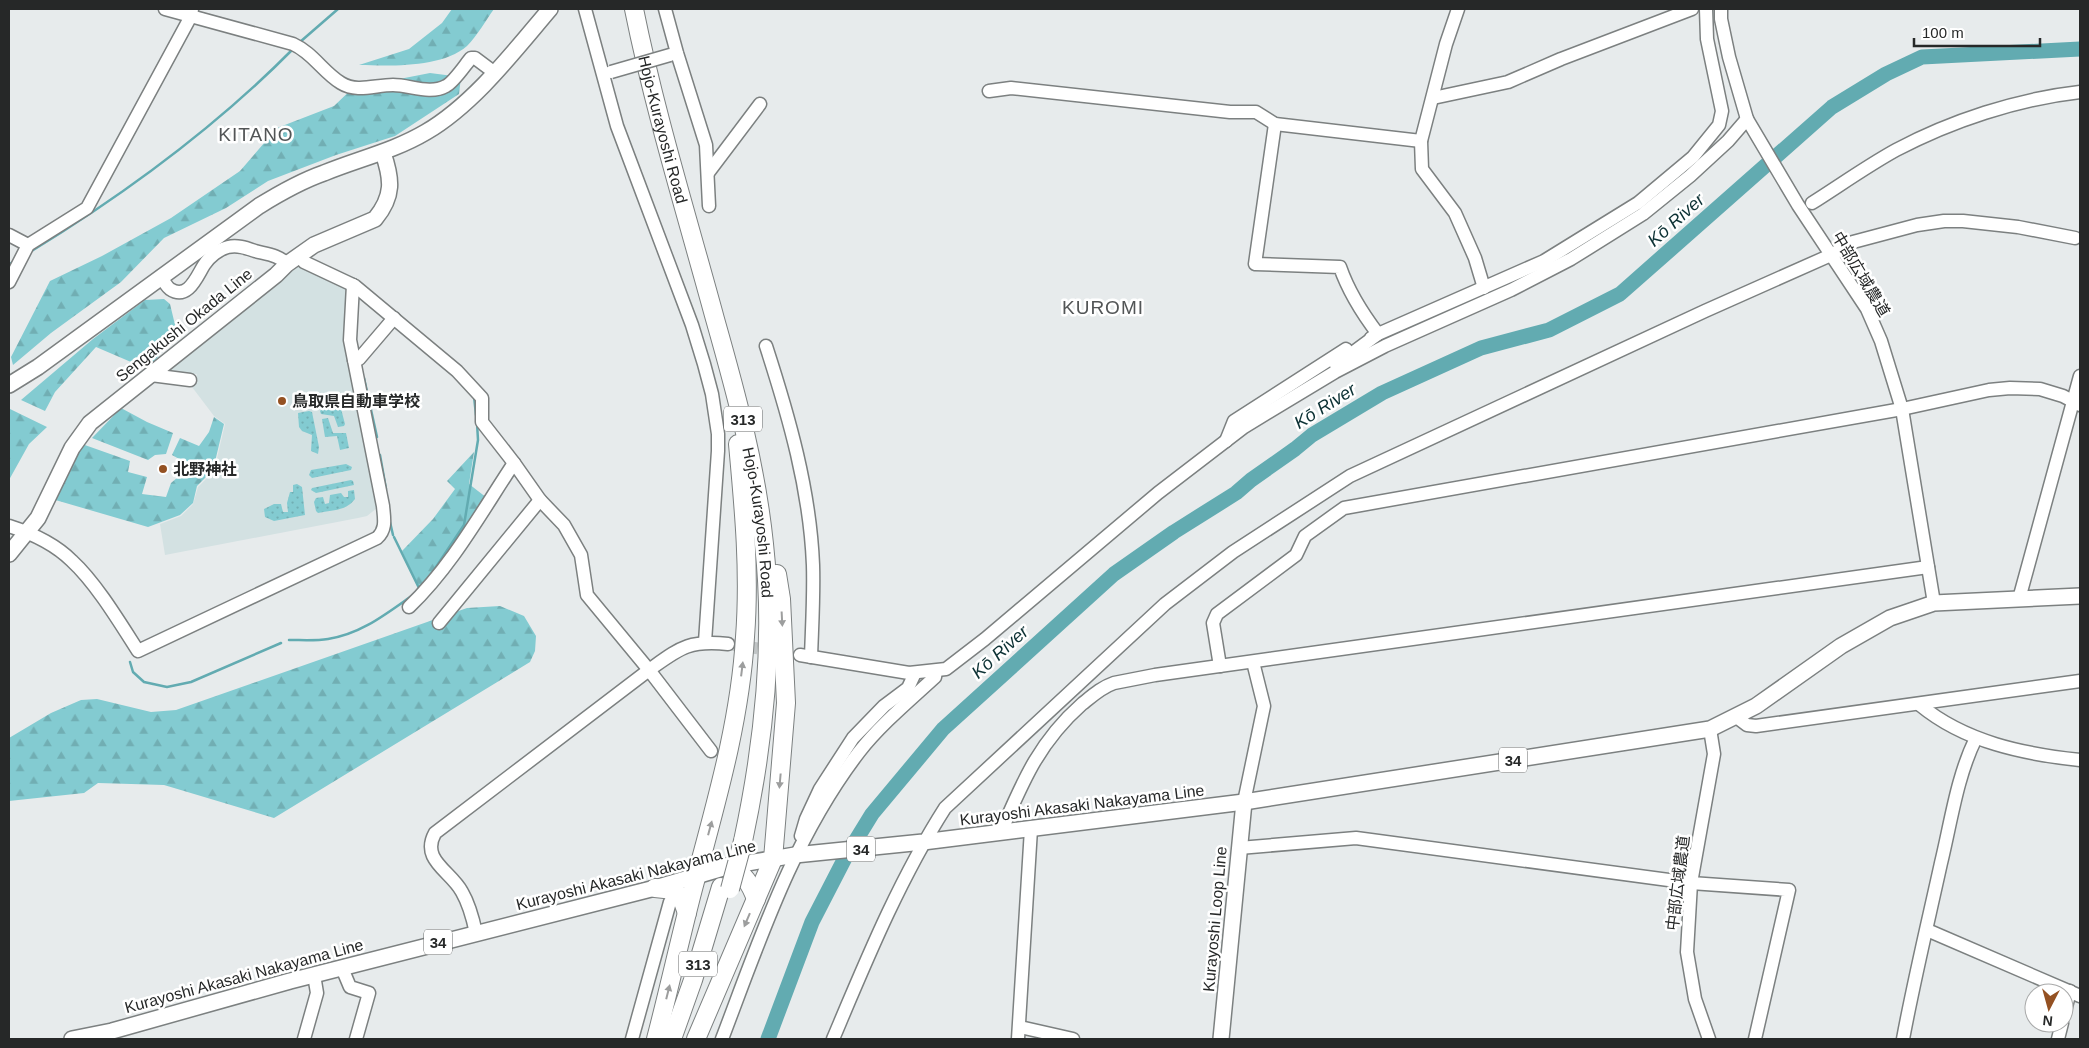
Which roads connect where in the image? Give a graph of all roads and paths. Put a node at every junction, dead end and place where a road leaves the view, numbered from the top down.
1 (166, 9) edge
2 (550, 9) edge
3 (585, 9) edge
4 (626, 9) edge
5 (634, 9) edge
6 (665, 9) edge
7 (1458, 9) edge
8 (1692, 9) edge
9 (1706, 9) edge
10 (1721, 9) edge
11 (191, 12) edge
12 (673, 54) junction
13 (495, 73) junction
14 (606, 73) junction
15 (990, 91) dead end
16 (2080, 92) edge
17 (1433, 98) junction
18 (760, 104) dead end
19 (1747, 119) junction
20 (1275, 124) junction
21 (1421, 141) junction
22 (383, 153) junction
23 (708, 173) junction
24 (1812, 203) dead end
25 (710, 206) dead end
26 (9, 235) edge
27 (2075, 238) dead end
28 (28, 245) junction
29 (1829, 252) junction
30 (293, 260) junction
31 (160, 276) junction
32 (9, 282) edge
33 (353, 285) junction
34 (1484, 288) junction
35 (394, 318) junction
36 (1378, 334) junction
37 (766, 346) dead end
38 (354, 360) junction
39 (151, 375) junction
40 (2080, 376) edge
41 (1327, 377) junction
42 (190, 380) dead end
43 (9, 385) edge
44 (2077, 403) edge
45 (1902, 409) junction
46 (742, 435) junction
47 (1226, 441) junction
48 (514, 462) junction
49 (540, 500) junction
50 (9, 526) edge
51 (28, 532) junction
52 (9, 554) edge
53 (1928, 567) junction
54 (2080, 596) edge
55 (2019, 599) junction
56 (1934, 603) junction
57 (409, 607) dead end
58 (439, 622) dead end
59 (705, 642) junction
60 (728, 644) tunnel mouth
61 (1253, 662) junction
62 (1220, 666) junction
63 (649, 670) junction
64 (936, 670) junction
65 (915, 672) junction
66 (2080, 681) edge
67 (1920, 705) junction
68 (1735, 716) junction
69 (1710, 729) junction
70 (1976, 738) junction
71 (711, 750) dead end
72 (2080, 760) edge
73 (1244, 802) junction
74 (1031, 829) junction
75 (1002, 832) junction
76 (919, 842) junction
77 (1239, 848) junction
78 (801, 855) junction
79 (773, 859) junction
80 (730, 866) junction
81 (697, 875) junction
82 (1691, 883) junction
83 (655, 888) junction
84 (725, 888) junction
85 (756, 899) junction
86 (670, 902) dead end
87 (687, 913) junction
88 (1927, 930) junction
89 (476, 933) junction
90 (342, 968) junction
91 (314, 975) junction
92 (2075, 993) edge
93 (1019, 1033) edge
94 (98, 1036) edge
95 (72, 1039) edge
96 (304, 1039) edge
97 (356, 1039) edge
98 (632, 1039) edge
99 (656, 1039) edge
100 (672, 1039) edge
101 (680, 1039) edge
102 (696, 1039) edge
103 (722, 1039) edge
104 (833, 1039) edge
105 (1073, 1039) edge
106 (1221, 1039) edge
107 (1710, 1039) edge
108 (1755, 1039) edge
109 (1903, 1039) edge

1 - 11 street
2 - 13 main road
3 - 14 street
4 - 46 highway, Hojo-Kurayoshi Road / 313
5 - 46 highway, Hojo-Kurayoshi Road / 313
6 - 12 street
7 - 17 street
8 - 17 street
9 - 34 street
10 - 19 street, 中部広域農道
11 - 13 street
11 - 28 street
12 - 14 street, bridge
12 - 23 street
13 - 22 main road
14 - 59 street
15 - 20 street
16 - 24 street
17 - 21 street
18 - 23 street
19 - 29 street, 中部広域農道
19 - 41 street
20 - 21 street
20 - 36 street
21 - 34 street
22 - 30 main road, Sengakushi Okada Line
22 - 31 main road
23 - 25 street
26 - 28 street
27 - 29 street
28 - 32 street
29 - 45 street, 中部広域農道
29 - 76 street
30 - 31 street
30 - 33 street
30 - 39 main road, Sengakushi Okada Line
31 - 43 main road
33 - 35 street
33 - 38 street
34 - 36 street
35 - 38 street
35 - 48 street
36 - 41 street
36 - 47 street
37 - 65 street
38 - 51 street
39 - 42 street
39 - 51 main road, Sengakushi Okada Line
40 - 44 street
41 - 47 street
44 - 45 street
44 - 55 street
45 - 53 street, 中部広域農道
45 - 62 street
46 -> 79 highway
81 -> 46 highway
46 - 84 highway, Hojo-Kurayoshi Road / 313, bridge
47 - 64 street
48 - 49 street
48 - 57 street
49 - 58 street
49 - 63 street
50 - 51 street
51 - 52 main road, Sengakushi Okada Line
53 - 56 street, 中部広域農道
53 - 61 street
54 - 55 main road, Kurayoshi Akasaki Nakayama Line / 34
55 - 56 main road, Kurayoshi Akasaki Nakayama Line / 34
56 - 68 main road, Kurayoshi Akasaki Nakayama Line / 34
59 - 60 street
59 - 63 street
61 - 62 street
61 - 73 street
62 - 75 street
63 - 71 street
63 - 89 street
64 - 65 street
64 - 78 street
65 - 78 street
66 - 67 street
67 - 68 street
67 - 70 street
68 - 69 main road, Kurayoshi Akasaki Nakayama Line / 34
69 - 73 main road, Kurayoshi Akasaki Nakayama Line / 34
69 - 82 street, 中部広域農道
70 - 72 street
70 - 88 street
73 - 74 main road, Kurayoshi Akasaki Nakayama Line / 34
73 - 77 main road, Kurayoshi Loop Line
74 - 75 main road, Kurayoshi Akasaki Nakayama Line / 34
74 - 93 street
75 - 76 main road, Kurayoshi Akasaki Nakayama Line / 34
76 - 78 main road, Kurayoshi Akasaki Nakayama Line / 34
76 - 104 street
77 - 82 street
77 - 106 main road, Kurayoshi Loop Line
78 - 79 main road, Kurayoshi Akasaki Nakayama Line / 34
78 - 103 street
79 - 80 main road, Kurayoshi Akasaki Nakayama Line / 34
79 - 85 highway
80 - 81 main road, Kurayoshi Akasaki Nakayama Line / 34
80 - 85 highway
81 - 83 main road, Kurayoshi Akasaki Nakayama Line / 34
81 - 87 highway
82 - 107 street, 中部広域農道
82 - 108 street
83 - 87 highway
83 - 89 main road, Kurayoshi Akasaki Nakayama Line / 34
84 - 100 highway, Hojo-Kurayoshi Road / 313
84 - 101 highway, Hojo-Kurayoshi Road / 313
85 -> 102 highway
86 - 98 street
99 -> 87 highway
88 - 92 street
88 - 109 street
89 - 90 main road, Kurayoshi Akasaki Nakayama Line / 34
90 - 91 main road, Kurayoshi Akasaki Nakayama Line / 34
90 - 97 street
91 - 94 main road, Kurayoshi Akasaki Nakayama Line / 34
91 - 96 street
93 - 105 street
94 - 95 main road, Kurayoshi Akasaki Nakayama Line / 34

